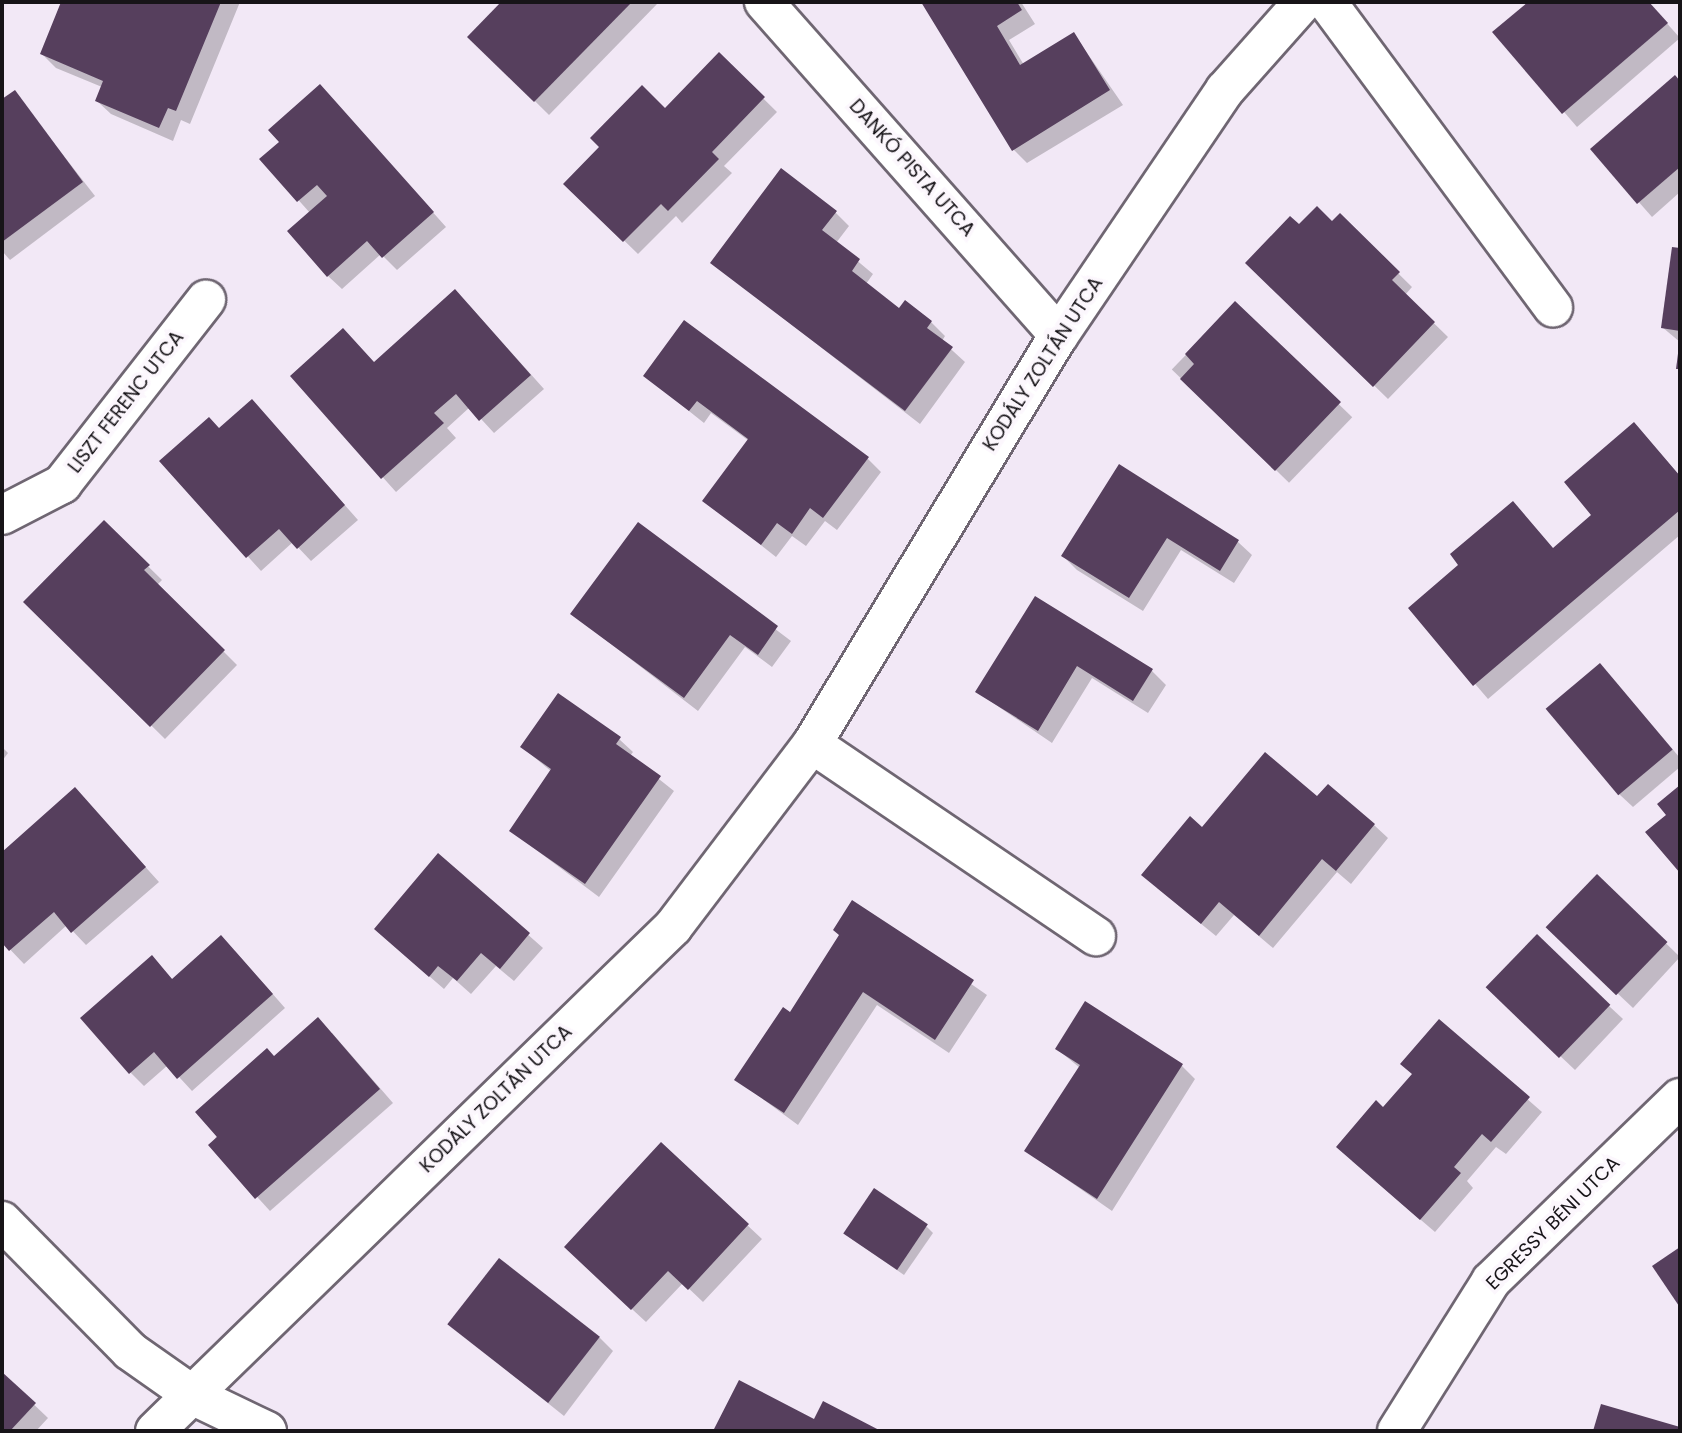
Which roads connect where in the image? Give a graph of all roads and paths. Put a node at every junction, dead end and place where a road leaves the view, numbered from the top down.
1 (764, 2) edge
2 (1303, 2) edge
3 (1327, 2) edge
4 (206, 300) dead end
5 (1553, 307) dead end
6 (1059, 335) junction
7 (2, 515) edge
8 (812, 744) junction
9 (1096, 936) dead end
10 (1680, 1098) edge
11 (2, 1221) edge
12 (194, 1395) junction
13 (155, 1431) edge
14 (267, 1431) edge
15 (1397, 1431) edge

1 - 6 street, DANKÓ PISTA UTCA
2 - 6 street, KODÁLY ZOLTÁN UTCA
3 - 5 street
4 - 7 street, LISZT FERENC UTCA
6 - 8 street, KODÁLY ZOLTÁN UTCA
8 - 9 street
8 - 12 street, KODÁLY ZOLTÁN UTCA
10 - 15 street, EGRESSY BÉNI UTCA
11 - 12 street
12 - 13 street, KODÁLY ZOLTÁN UTCA
12 - 14 street

